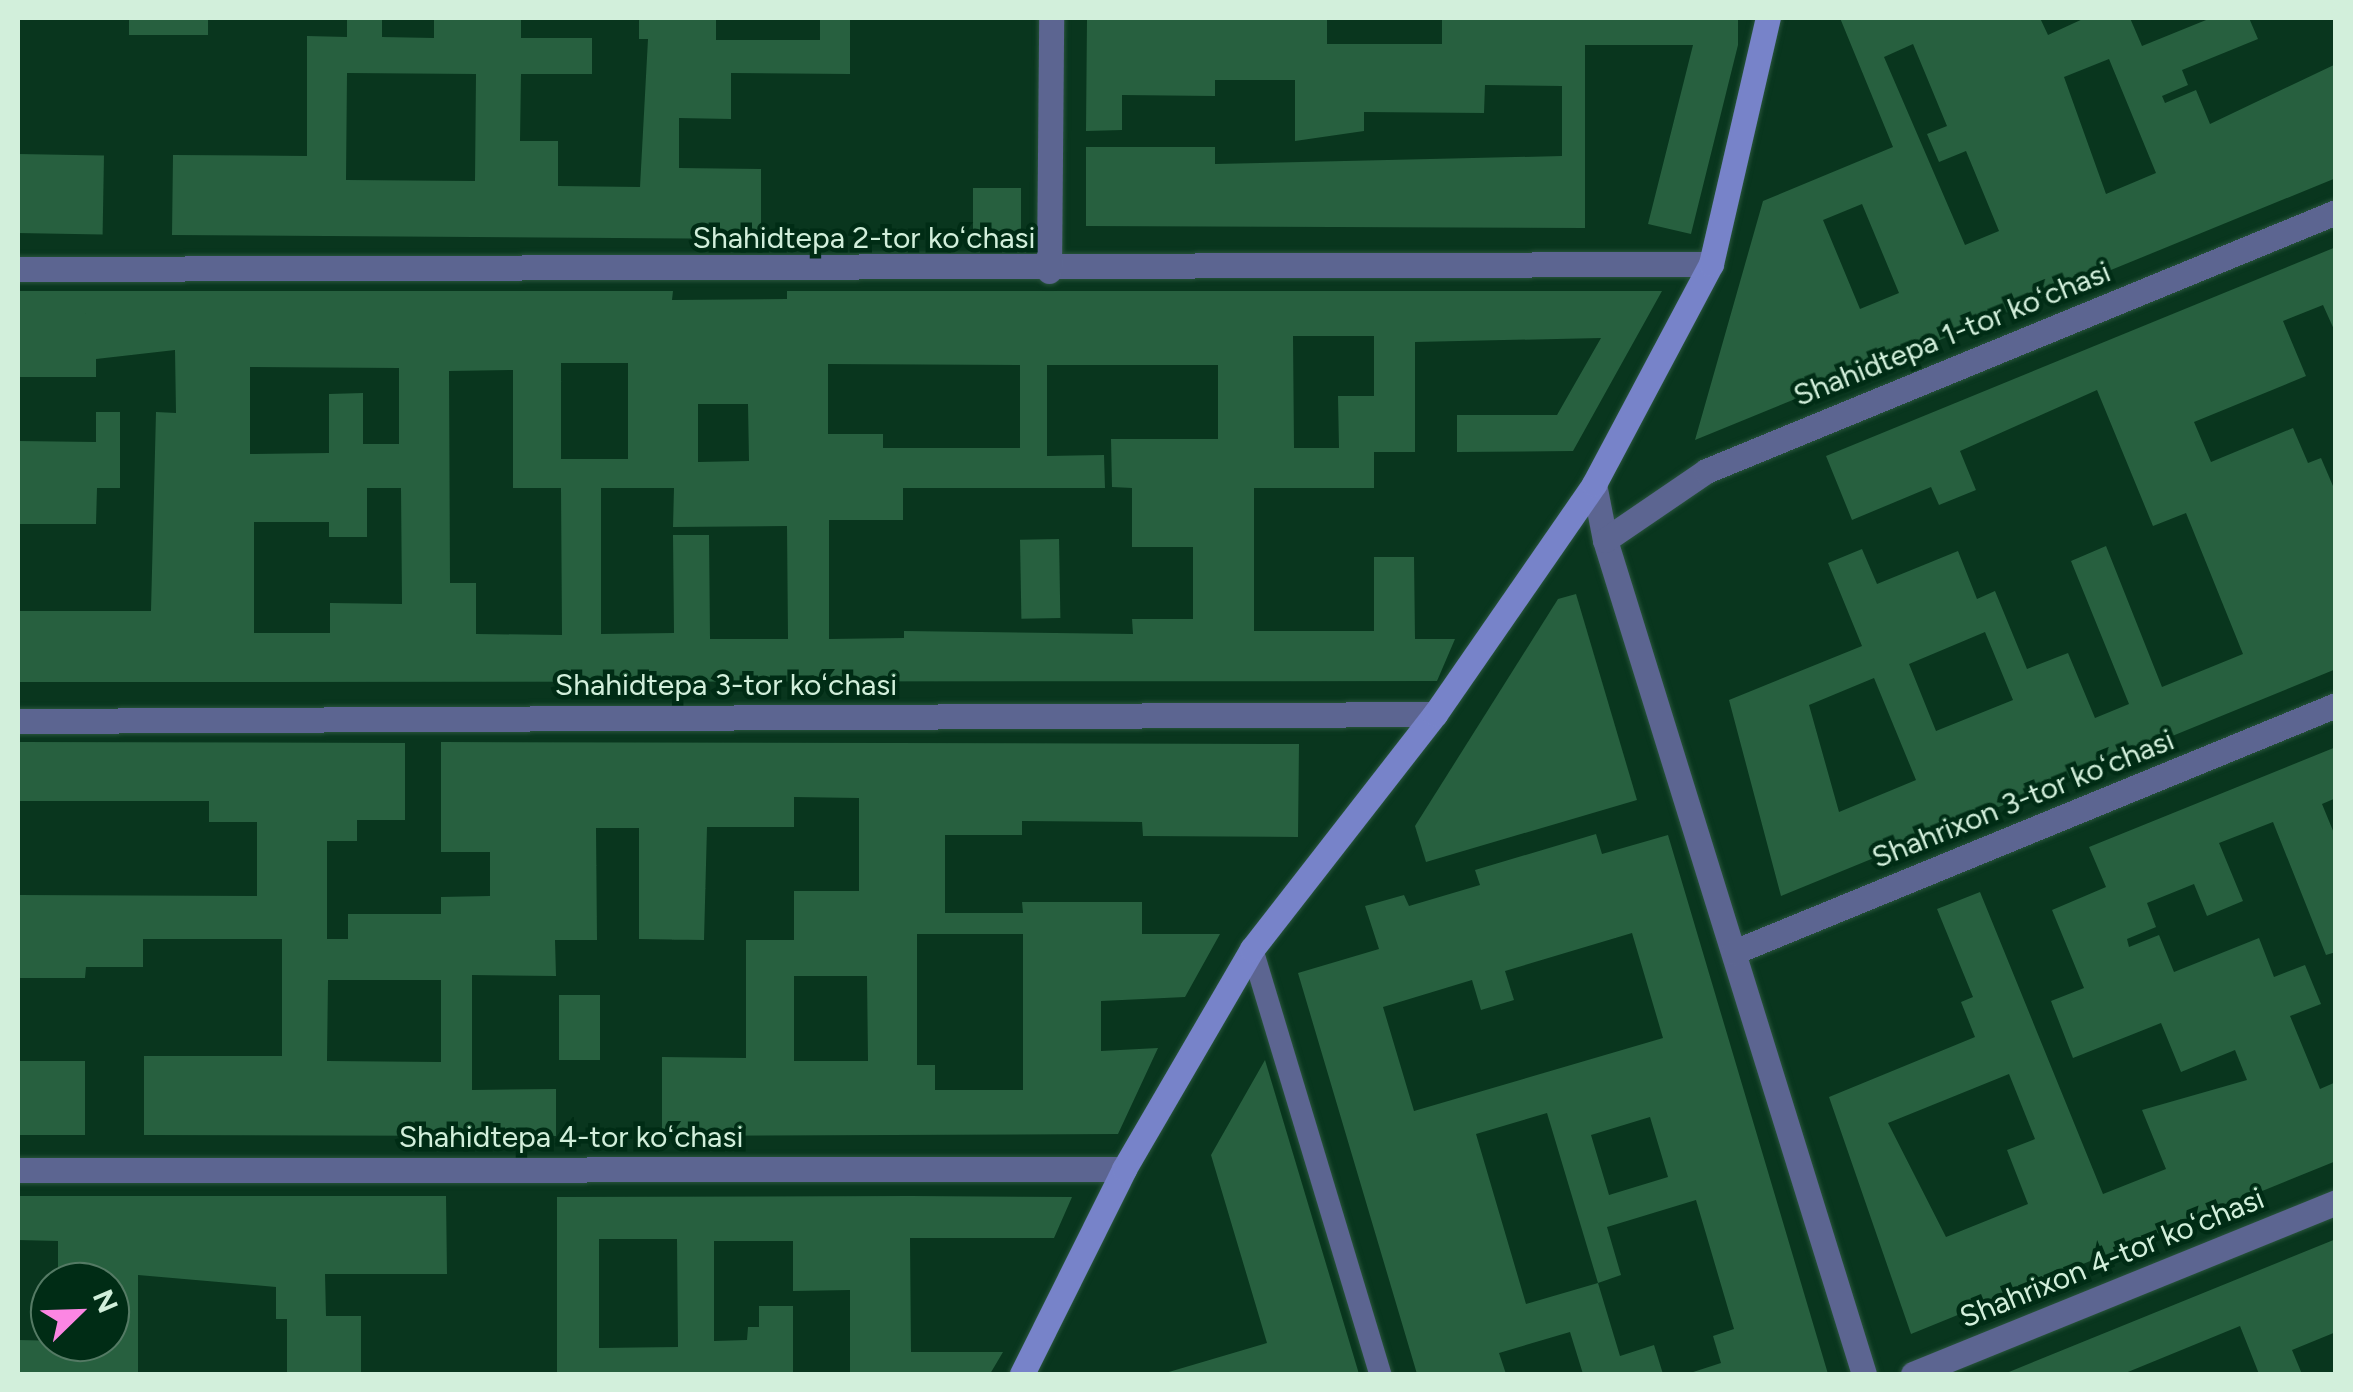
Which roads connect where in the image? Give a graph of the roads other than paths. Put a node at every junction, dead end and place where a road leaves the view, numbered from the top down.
1 (1050, 18) edge
2 (1768, 18) edge
3 (2336, 212) edge
4 (1711, 264) junction
5 (18, 269) edge
6 (1049, 271) junction
7 (1594, 484) junction
8 (1605, 540) junction
9 (2336, 705) edge
10 (1435, 714) junction
11 (18, 722) edge
12 (1252, 949) junction
13 (1734, 952) junction
14 (1124, 1169) junction
15 (18, 1170) edge
16 (2336, 1202) edge
17 (1022, 1374) edge
18 (1380, 1374) edge
19 (1864, 1374) edge
20 (1913, 1374) edge

1 - 6 street
2 - 4 street
3 - 8 street, Shahidtepa 1-tor koʻchasi
4 - 6 street, Shahidtepa 2-tor koʻchasi
4 - 7 street
5 - 6 street, Shahidtepa 2-tor koʻchasi
7 - 8 street
7 - 10 street
8 - 13 street
9 - 13 street, Shahrixon 3-tor koʻchasi
10 - 11 street, Shahidtepa 3-tor koʻchasi
10 - 12 street
12 - 14 street
12 - 18 lane
13 - 19 street
14 - 15 street, Shahidtepa 4-tor koʻchasi
14 - 17 street
16 - 20 street, Shahrixon 4-tor koʻchasi

